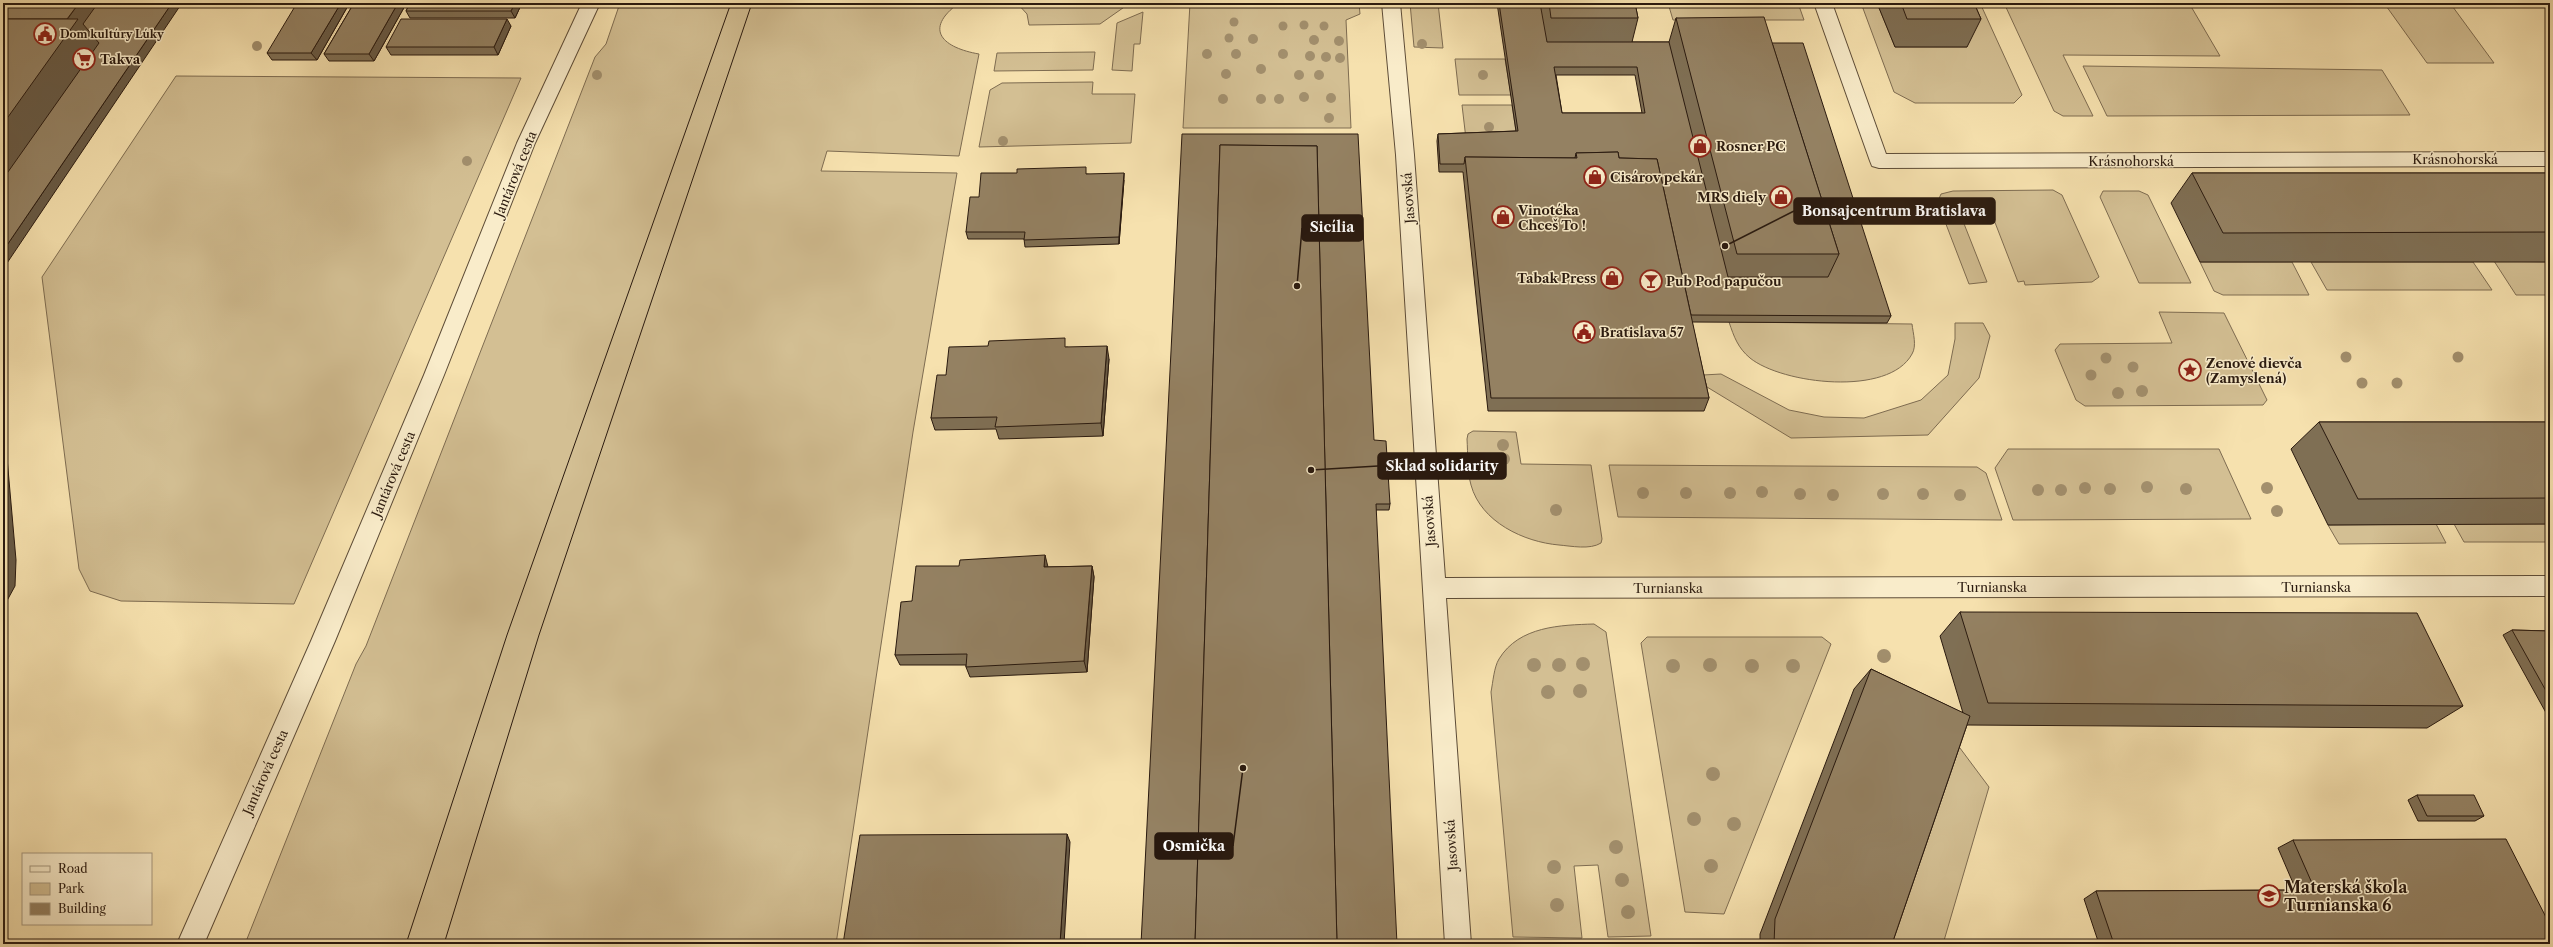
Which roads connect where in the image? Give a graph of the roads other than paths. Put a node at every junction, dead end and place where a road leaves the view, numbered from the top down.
1 (591, 3) edge
2 (1391, 3) edge
3 (1823, 3) edge
4 (2550, 160) edge
5 (2550, 586) edge
6 (1434, 588) junction
7 (190, 944) edge
8 (1458, 944) edge

1 - 7 street, Jantárová cesta
2 - 6 street, Jasovská
3 - 4 street, Krásnohorská
5 - 6 street, Turnianska
6 - 8 street, Jasovská

